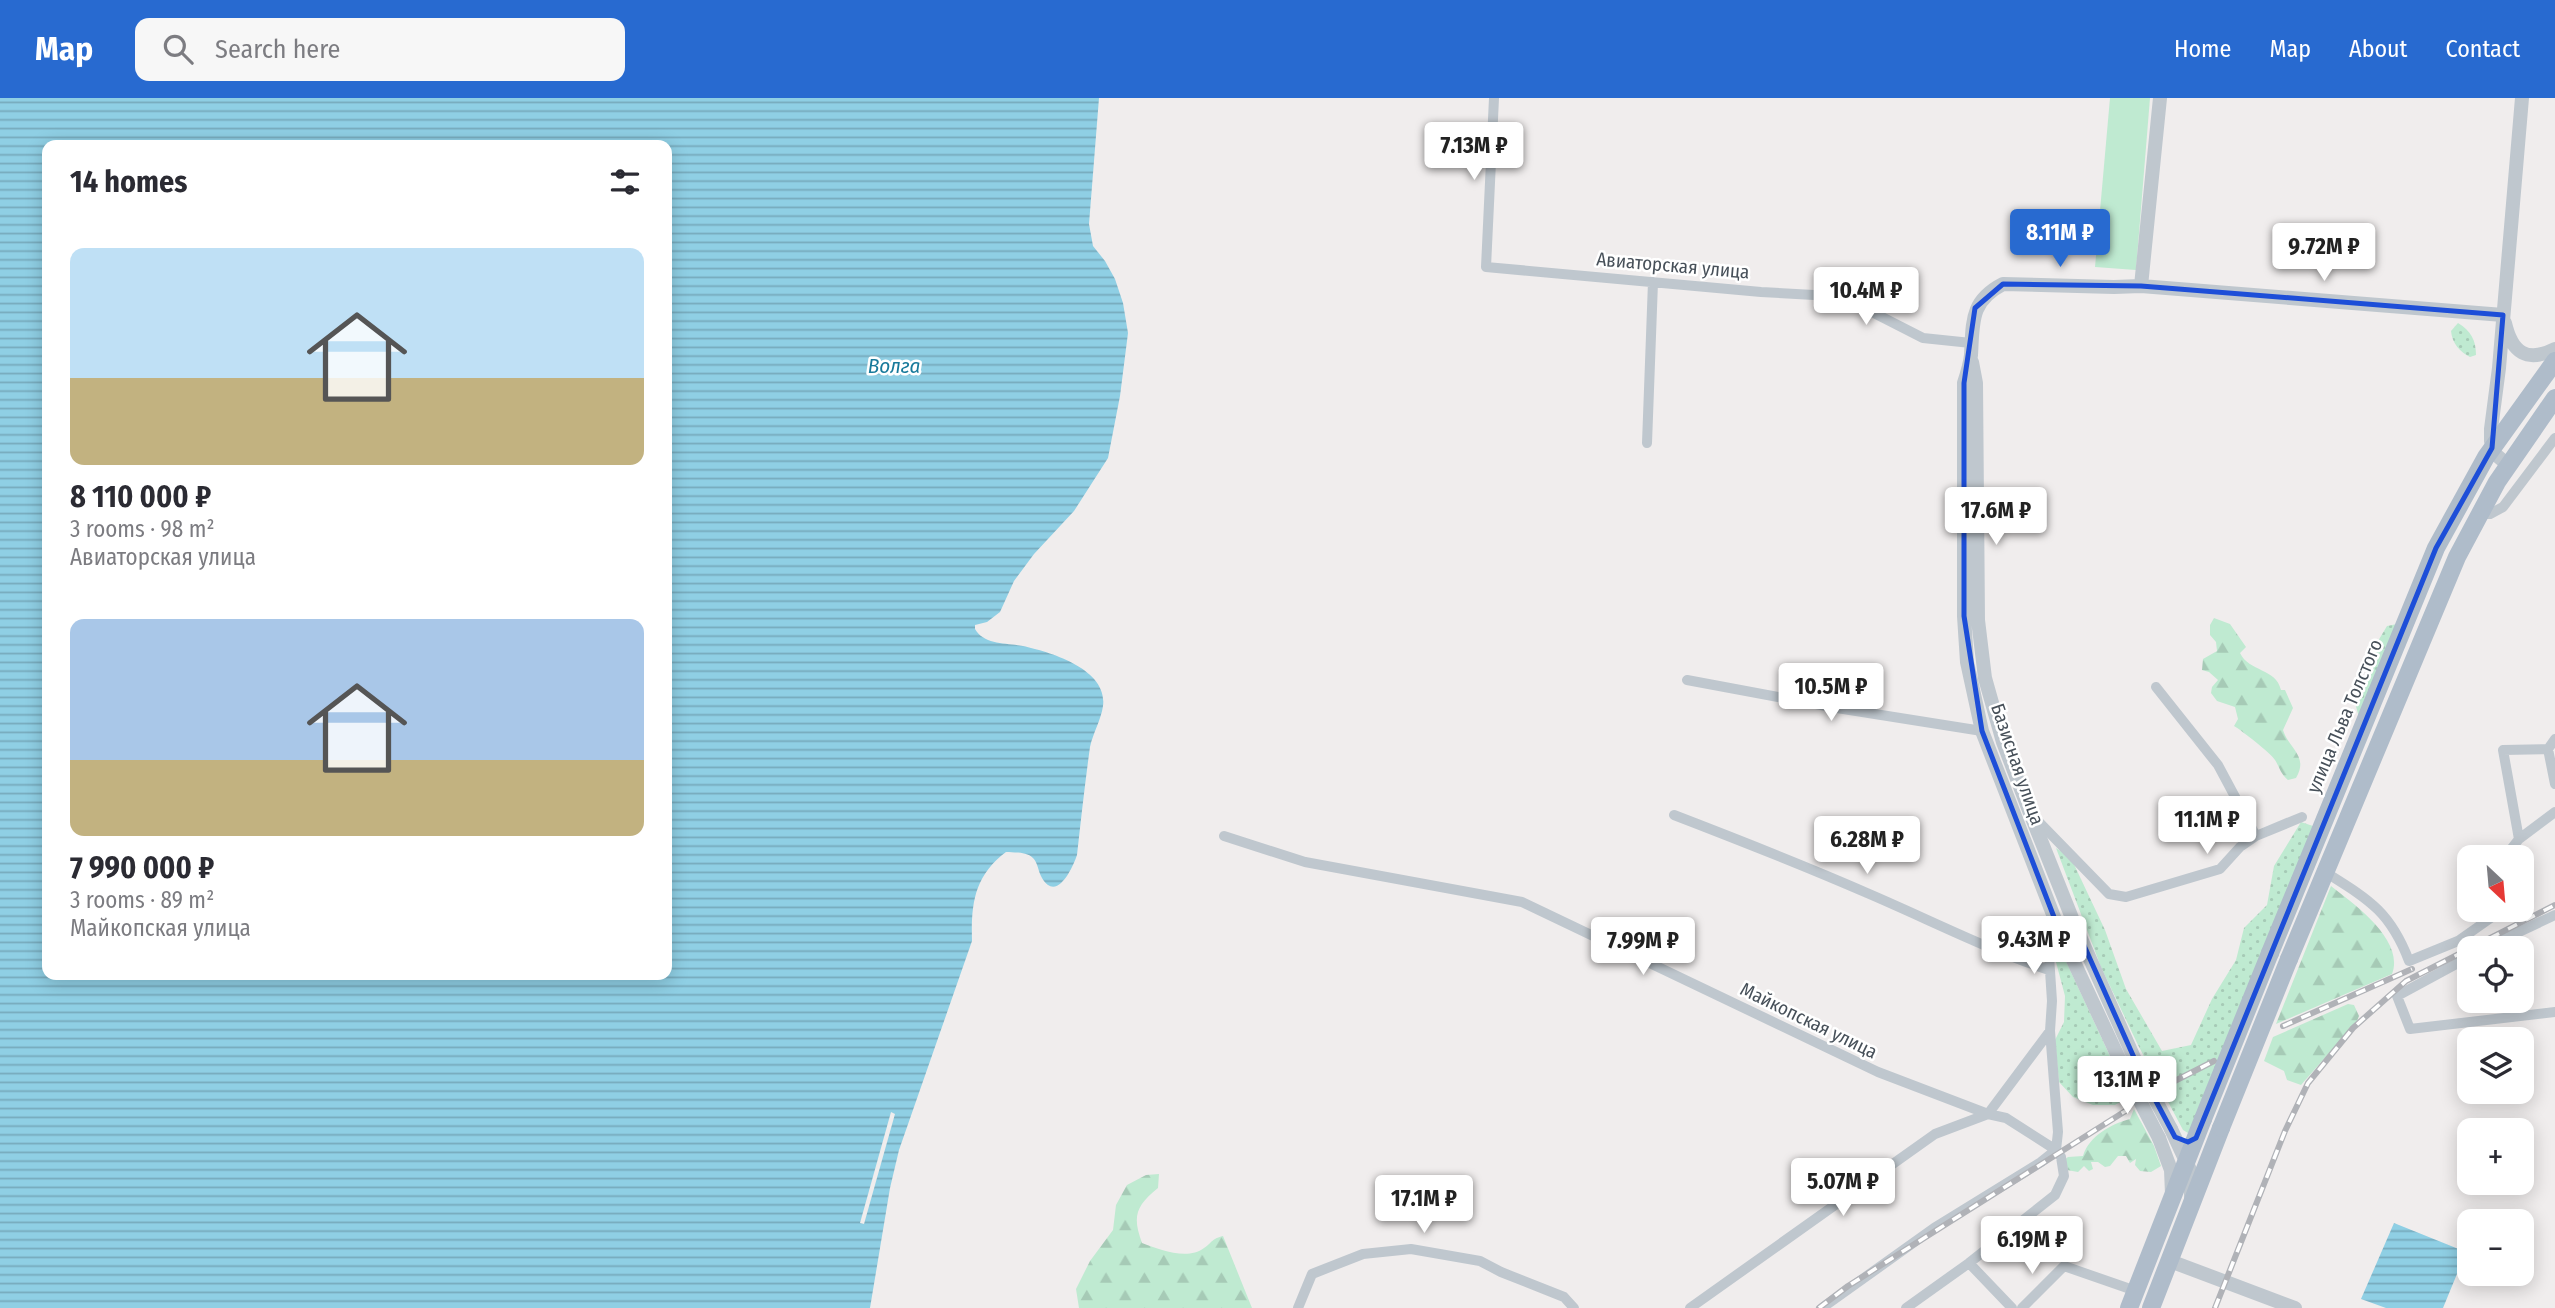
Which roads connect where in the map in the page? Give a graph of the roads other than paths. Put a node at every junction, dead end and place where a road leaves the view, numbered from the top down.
1 (1494, 98) edge
2 (2160, 98) edge
3 (2522, 98) edge
4 (1653, 282) junction
5 (2141, 286) junction
6 (2503, 315) junction
7 (2555, 349) edge
8 (1971, 350) junction
9 (2555, 361) edge
10 (2555, 398) edge
11 (2554, 442) edge
12 (1647, 443) dead end
13 (2492, 448) junction
14 (2508, 465) junction
15 (2478, 514) junction
16 (1687, 680) dead end
17 (2156, 687) dead end
18 (1982, 731) junction
19 (2552, 744) edge
20 (2555, 784) edge
21 (2555, 812) edge
22 (2030, 813) junction
23 (1674, 816) dead end
24 (2302, 817) dead end
25 (1224, 836) dead end
26 (2256, 836) junction
27 (2519, 839) junction
28 (2514, 845) edge
29 (2325, 872) junction
30 (2555, 915) edge
31 (2485, 922) edge
32 (2074, 923) junction
33 (2059, 930) junction
34 (2510, 936) edge
35 (2457, 964) edge
36 (2049, 970) junction
37 (2555, 1012) edge
38 (2050, 1031) junction
39 (2134, 1075) junction
40 (1988, 1114) junction
41 (2173, 1133) junction
42 (2196, 1138) junction
43 (2056, 1150) junction
44 (2187, 1172) junction
45 (2170, 1261) junction
46 (1969, 1263) junction
47 (2133, 1300) edge
48 (1298, 1308) edge
49 (1574, 1308) edge
50 (1690, 1308) edge
51 (1822, 1308) edge
52 (1906, 1308) edge
53 (2012, 1308) edge
54 (2022, 1308) edge
55 (2151, 1308) edge
56 (2295, 1308) edge

1 - 4 street, Авиаторская улица
2 - 5 street
3 - 6 street
4 - 8 street, Авиаторская улица
4 - 12 street
5 - 6 street
5 - 8 street, Базисная улица
6 - 7 street
6 - 13 street
8 - 18 street, Базисная улица
8 - 22 street, Базисная улица
9 - 13 main road, улица Льва Толстого
10 - 14 main road
11 - 15 street
13 - 14 street
13 - 42 main road, улица Льва Толстого, bridge
14 - 15 main road
15 - 29 main road
16 - 18 street
17 - 26 street
18 - 33 street, Базисная улица
19 - 20 street
19 - 27 street
21 - 27 street
22 - 26 street
22 - 32 street, Базисная улица
23 - 36 street
24 - 26 street
25 - 40 street, Майкопская улица
27 - 28 street
29 - 31 street
29 - 44 main road, bridge
30 - 34 street
32 - 33 street
32 - 39 street, Базисная улица
33 - 36 street
33 - 39 street, Базисная улица
35 - 37 street
36 - 38 street
38 - 40 street
38 - 43 street
39 - 41 street, bridge
39 - 44 street, bridge
40 - 43 street, Майкопская улица
40 - 50 street
41 - 42 street
41 - 44 street
42 - 44 main road, улица Льва Толстого
43 - 46 street
43 - 51 street
44 - 45 main road
44 - 47 main road
45 - 55 main road
45 - 56 street
46 - 52 street
46 - 53 street
47 - 54 street
48 - 49 street

